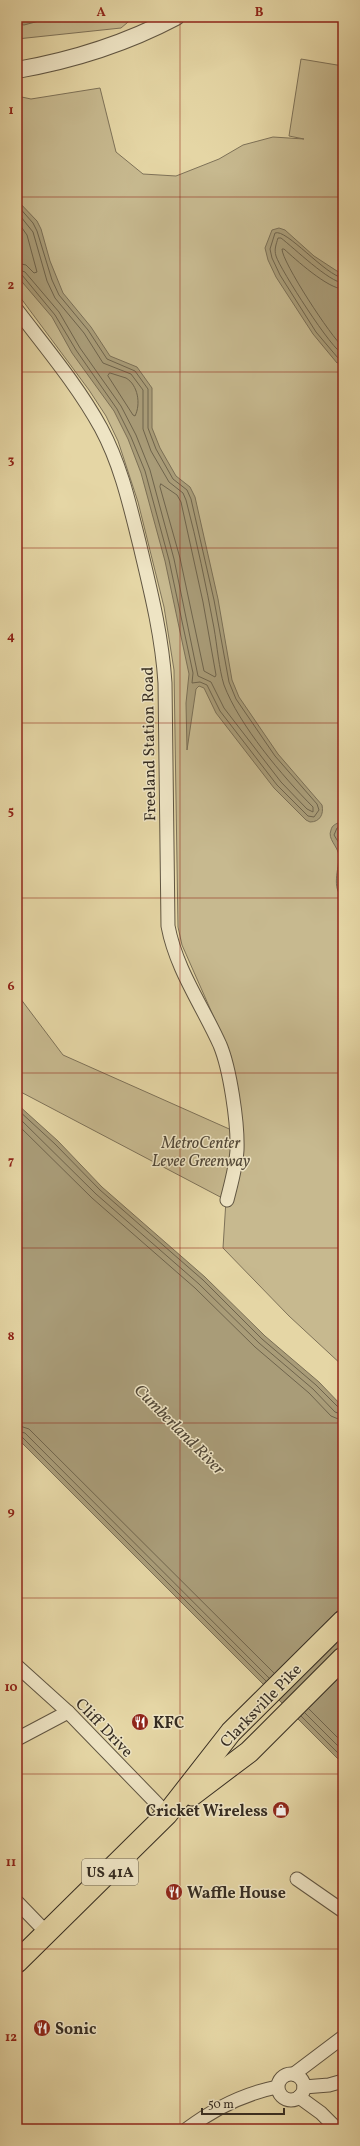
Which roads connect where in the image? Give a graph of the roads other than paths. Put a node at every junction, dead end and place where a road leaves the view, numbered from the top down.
1 (176, 17) edge
2 (17, 70) edge
3 (17, 310) edge
4 (227, 1200) dead end
5 (343, 1621) edge
6 (343, 1658) edge
7 (17, 1666) edge
8 (68, 1712) junction
9 (17, 1739) edge
10 (167, 1814) junction
11 (297, 1879) dead end
12 (17, 1902) edge
13 (343, 1911) edge
14 (47, 1933) junction
15 (17, 1962) edge
16 (343, 2037) edge
17 (294, 2074) junction
18 (343, 2081) edge
19 (277, 2087) junction
20 (301, 2092) junction
21 (187, 2129) edge
22 (337, 2129) edge

1 - 2 street
3 - 4 street, Freeland Station Road
5 - 10 main road, Clarksville Pike / US 41A
6 - 10 main road, Clarksville Pike / US 41A
7 - 8 street, Cliff Drive
8 - 9 street
8 - 10 street, Cliff Drive
10 - 14 main road, Clarksville Pike / US 41A
11 - 13 street
12 - 14 street
14 - 15 main road, Clarksville Pike / US 41A
16 - 17 street
17 - 19 street
17 - 20 street
18 - 20 street
19 - 20 street
19 - 21 street
20 - 22 street

